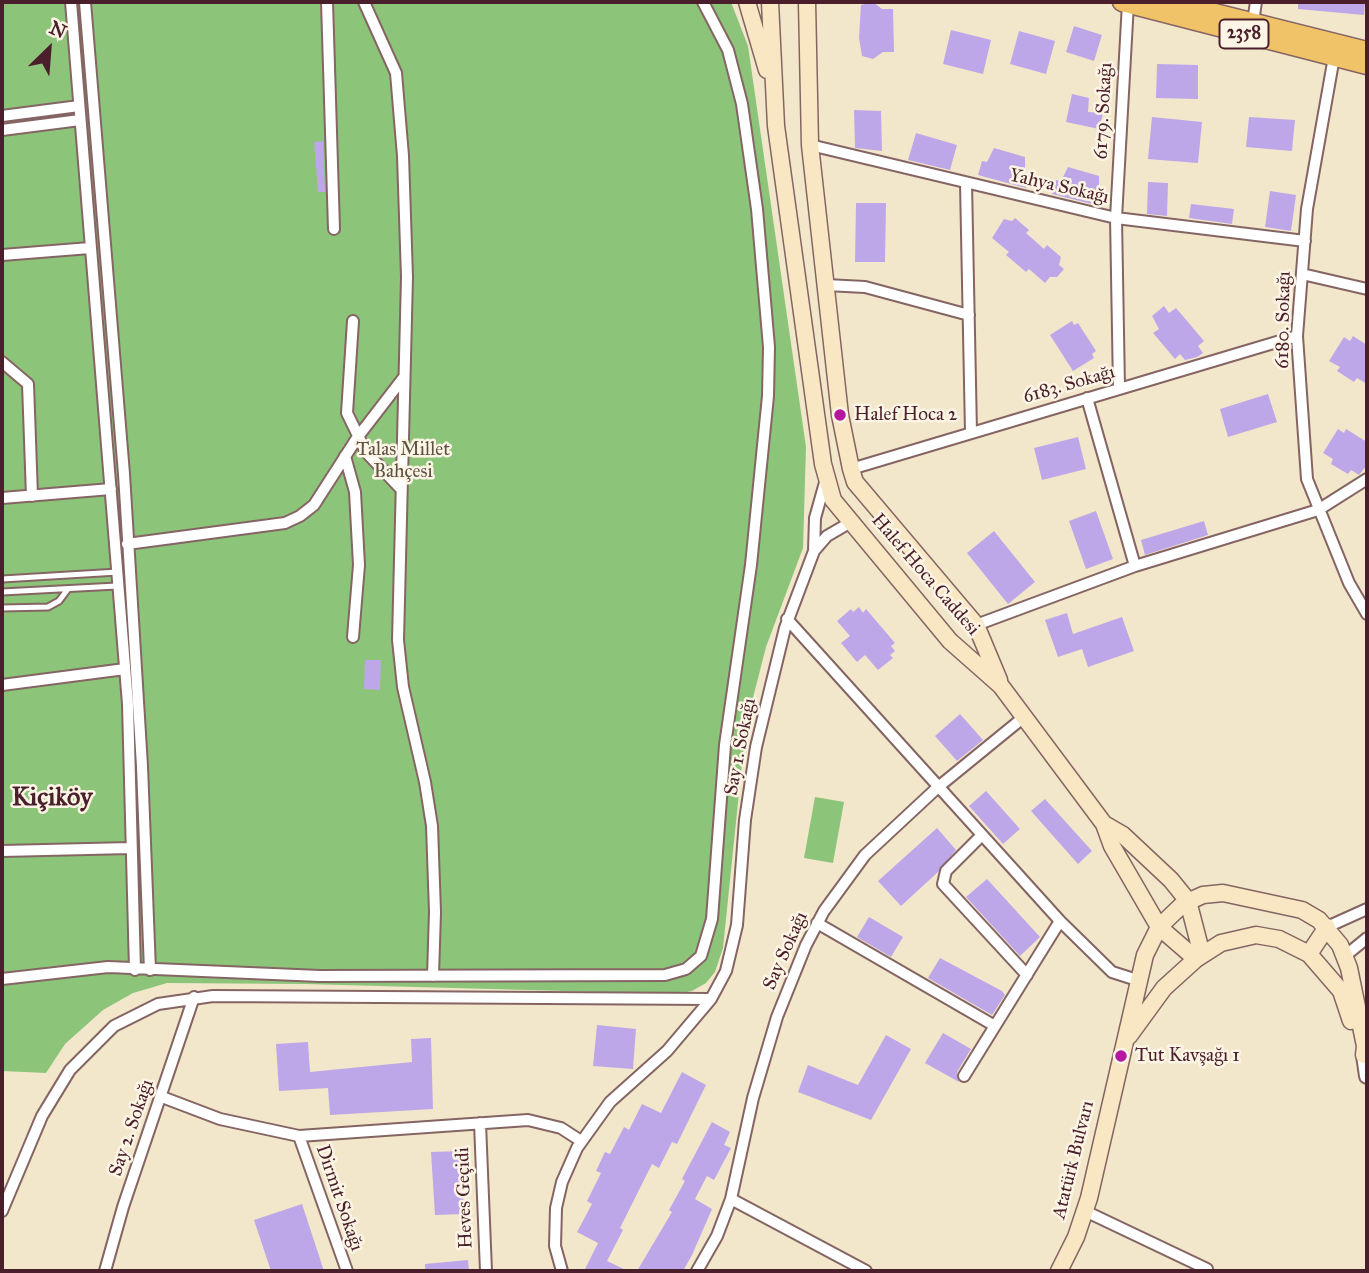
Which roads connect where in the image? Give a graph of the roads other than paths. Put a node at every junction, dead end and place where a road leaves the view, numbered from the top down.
1 (71, 2) edge
2 (85, 2) edge
3 (327, 2) edge
4 (364, 2) edge
5 (703, 2) edge
6 (747, 2) edge
7 (770, 2) edge
8 (807, 2) edge
9 (1171, 2) edge
10 (1255, 2) edge
11 (1125, 3) edge
12 (1253, 22) junction
13 (1367, 51) edge
14 (1334, 57) junction
15 (1367, 65) edge
16 (775, 96) junction
17 (79, 106) junction
18 (2, 116) edge
19 (80, 120) junction
20 (2, 131) edge
21 (810, 145) junction
22 (966, 183) junction
23 (1116, 218) junction
24 (334, 229) dead end
25 (1304, 241) junction
26 (90, 248) junction
27 (2, 254) edge
28 (1302, 274) junction
29 (826, 285) junction
30 (1367, 289) edge
31 (969, 315) junction
32 (353, 321) dead end
33 (1297, 336) junction
34 (2, 362) edge
35 (404, 377) junction
36 (1119, 388) junction
37 (1087, 398) junction
38 (971, 432) junction
39 (357, 438) junction
40 (345, 456) junction
41 (851, 469) junction
42 (827, 478) junction
43 (1367, 479) edge
44 (111, 489) junction
45 (401, 489) junction
46 (33, 496) junction
47 (2, 498) edge
48 (1318, 510) junction
49 (851, 522) junction
50 (127, 544) junction
51 (814, 551) junction
52 (1135, 566) junction
53 (118, 572) junction
54 (2, 579) edge
55 (118, 586) junction
56 (68, 589) junction
57 (2, 592) edge
58 (2, 608) edge
59 (1367, 614) edge
60 (787, 619) junction
61 (976, 625) junction
62 (353, 637) dead end
63 (125, 669) junction
64 (2, 685) edge
65 (1001, 686) junction
66 (1024, 717) junction
67 (937, 788) junction
68 (1104, 824) junction
69 (981, 836) junction
70 (131, 848) junction
71 (2, 851) edge
72 (1188, 901) junction
73 (1367, 909) edge
74 (1060, 921) junction
75 (817, 923) junction
76 (1159, 927) junction
77 (1327, 927) junction
78 (1367, 937) edge
79 (1345, 956) junction
80 (1199, 957) junction
81 (1313, 959) junction
82 (135, 970) junction
83 (150, 970) junction
84 (1027, 975) junction
85 (433, 976) junction
86 (2, 979) edge
87 (1137, 980) junction
88 (194, 997) junction
89 (711, 999) junction
90 (995, 1026) junction
91 (1364, 1055) junction
92 (1121, 1056) junction
93 (964, 1076) dead end
94 (1367, 1076) edge
95 (162, 1097) junction
96 (480, 1123) junction
97 (299, 1136) junction
98 (581, 1141) junction
99 (731, 1199) junction
100 (2, 1210) edge
101 (1086, 1211) junction
102 (1207, 1269) dead end
103 (105, 1271) edge
104 (347, 1271) edge
105 (486, 1271) edge
106 (562, 1271) edge
107 (697, 1271) edge
108 (866, 1271) edge
109 (1059, 1271) edge

1 - 17 street
2 - 50 street
3 - 24 street
4 - 35 street
5 - 85 street
6 - 16 main road
7 - 16 main road, Halef Hoca Caddesi
8 - 21 main road, Halef Hoca Caddesi
9 - 12 main road
10 - 12 street
11 - 14 main road, 2358
11 - 23 street, 6179. Sokağı
12 - 13 main road
14 - 15 main road, 2358
14 - 25 street, 6180. Sokağı
16 - 42 main road, Halef Hoca Caddesi
17 - 18 street
17 - 19 street
19 - 20 street
19 - 26 street
21 - 22 street, Yahya Sokağı
21 - 29 main road, Halef Hoca Caddesi
22 - 23 street, Yahya Sokağı
22 - 31 street
23 - 25 street, Yahya Sokağı
23 - 36 street, 6179. Sokağı
25 - 28 street, 6180. Sokağı
26 - 27 street
26 - 44 street
28 - 30 street
28 - 33 street, 6180. Sokağı
29 - 31 street
29 - 41 main road, Halef Hoca Caddesi
31 - 38 street
32 - 39 street
33 - 36 street, 6183. Sokağı
33 - 48 street, 6180. Sokağı
34 - 46 street
35 - 39 street
35 - 45 street
36 - 37 street, 6183. Sokağı
37 - 38 street, 6183. Sokağı
37 - 52 street
38 - 41 street, 6183. Sokağı
39 - 40 street
39 - 45 street
40 - 50 street
40 - 62 street
41 - 61 main road, Halef Hoca Caddesi
42 - 49 main road, Halef Hoca Caddesi
42 - 51 street
43 - 48 street
44 - 46 street
44 - 53 street
45 - 85 street
46 - 47 street
48 - 52 street
48 - 59 street, 6180. Sokağı
49 - 51 street, Say 1. Sokağı
49 - 65 main road, Halef Hoca Caddesi
50 - 83 street
51 - 60 street, Say 1. Sokağı
52 - 61 street
53 - 54 lane
53 - 55 street
55 - 56 lane
55 - 63 street
56 - 57 lane
56 - 58 lane
60 - 67 street
60 - 89 street, Say 1. Sokağı
61 - 65 main road, Halef Hoca Caddesi
63 - 64 street
63 - 70 street
65 - 66 main road
66 - 67 street, Say Sokağı
66 - 68 main road
67 - 69 street
67 - 75 street, Say Sokağı
68 - 72 main road
68 - 76 main road
69 - 74 street
69 - 84 street
70 - 71 street
70 - 82 street
72 - 76 main road
72 - 77 main road
72 - 80 main road
73 - 77 street
74 - 84 street
74 - 87 street
75 - 90 street
75 - 99 street, Say Sokağı
76 - 80 main road
76 - 87 main road
77 - 79 main road
77 - 81 main road
78 - 79 street
79 - 81 main road
79 - 91 main road
80 - 81 main road
80 - 92 main road
81 - 91 main road
82 - 83 street
82 - 86 street
83 - 85 street
84 - 90 street
87 - 92 main road
88 - 89 street
88 - 95 street, Say 2. Sokağı
88 - 100 street
89 - 98 street, Say 1. Sokağı
90 - 93 street
91 - 94 street
92 - 101 main road, Atatürk Bulvarı
95 - 97 street
95 - 103 street, Say 2. Sokağı
96 - 97 street
96 - 98 street
96 - 105 street, Heves Geçidi
97 - 104 street, Dirmit Sokağı
98 - 106 street, Say 1. Sokağı
99 - 107 street, Say Sokağı
99 - 108 street
101 - 102 street
101 - 109 main road, Atatürk Bulvarı

